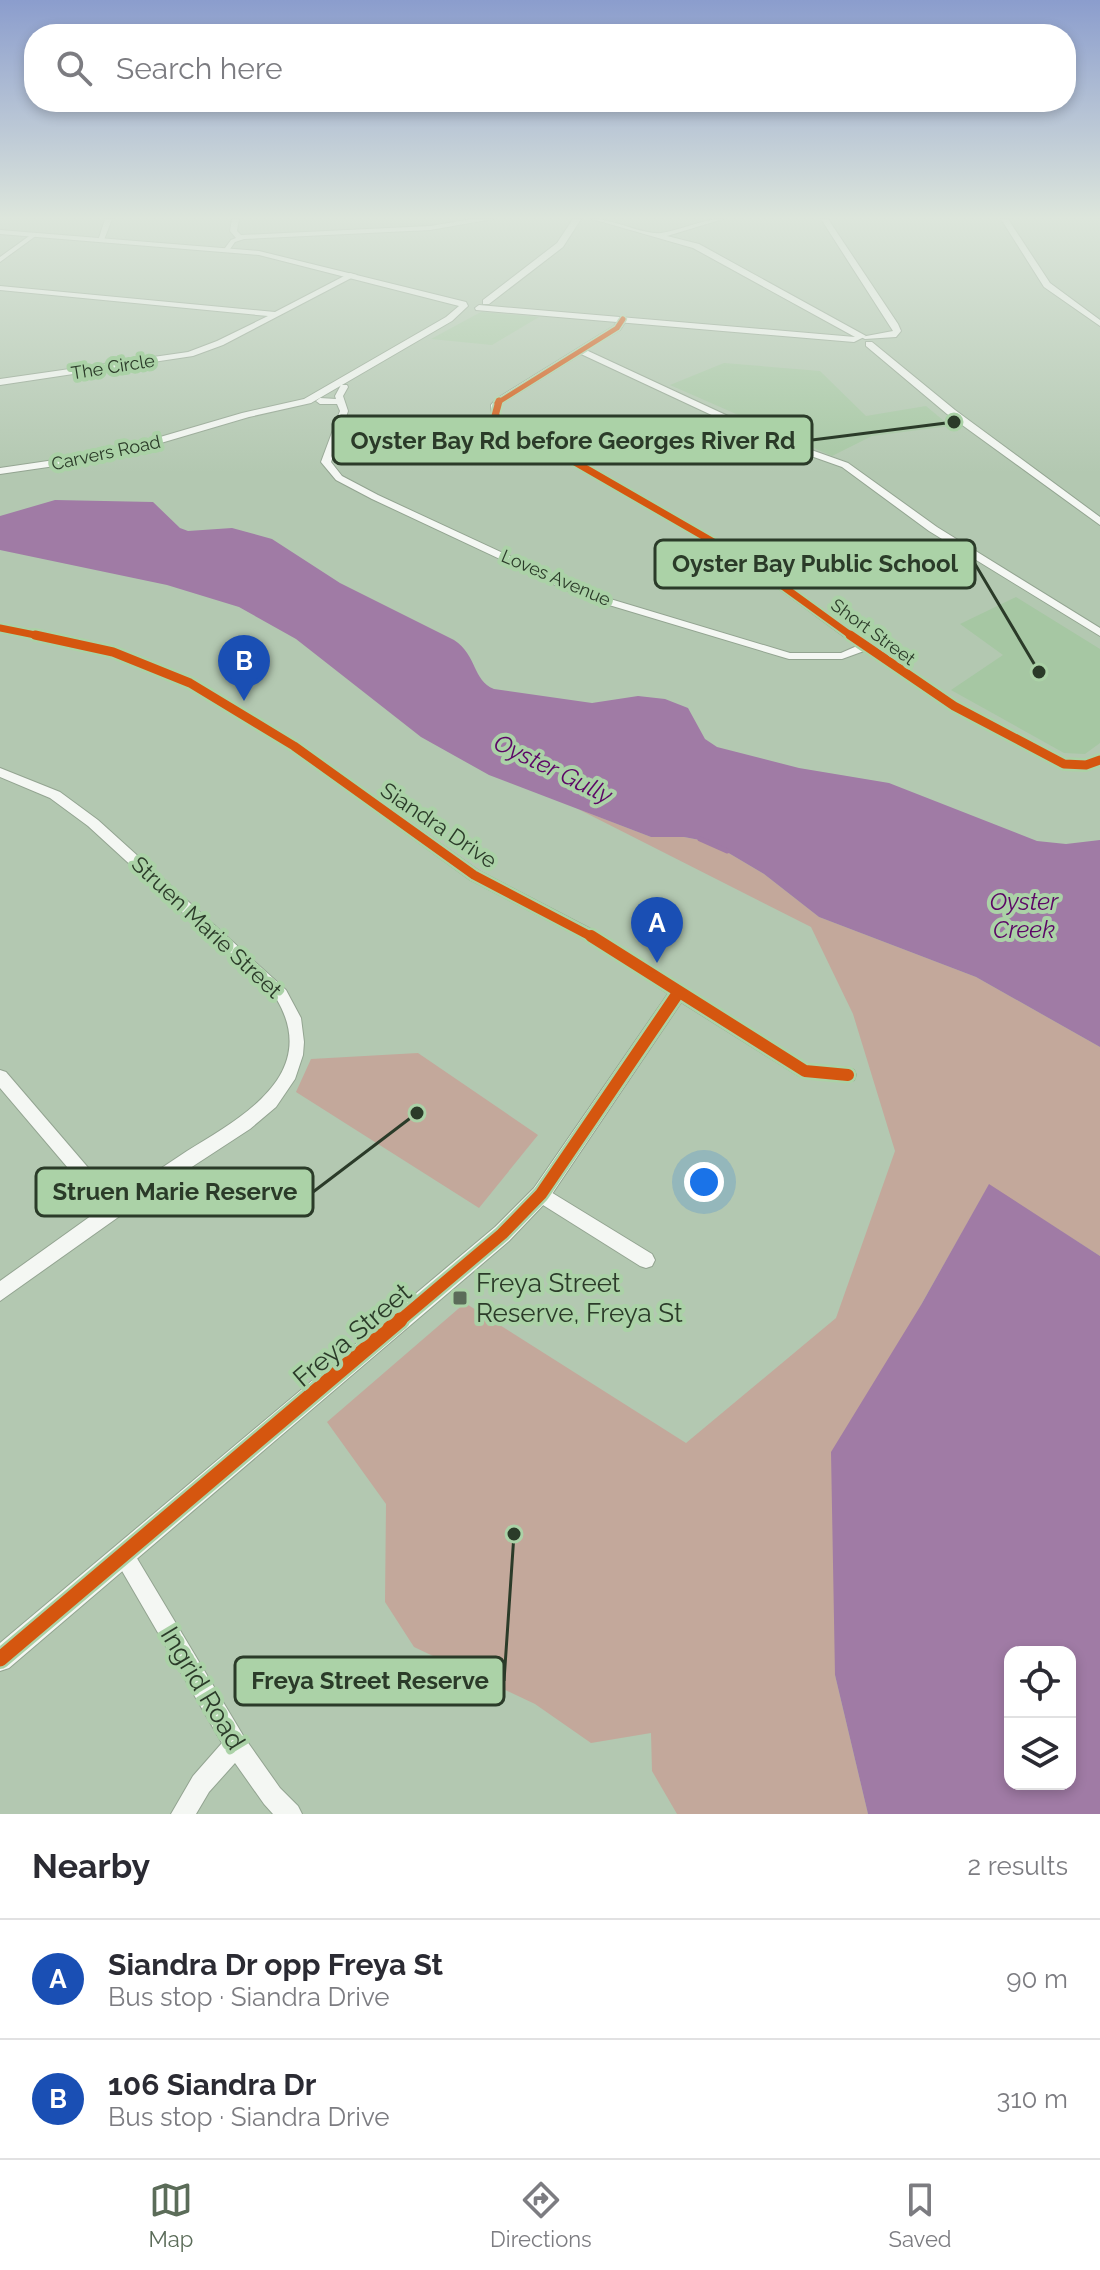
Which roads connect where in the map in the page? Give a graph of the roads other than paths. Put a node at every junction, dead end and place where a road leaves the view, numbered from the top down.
1 (166, 304) edge
2 (296, 304) edge
3 (460, 304) edge
4 (474, 304) edge
5 (478, 304) edge
6 (483, 304) edge
7 (798, 304) edge
8 (880, 304) edge
9 (1072, 304) edge
10 (464, 305) junction
11 (276, 314) junction
12 (449, 319) junction
13 (623, 319) junction
14 (827, 320) junction
15 (1100, 324) edge
16 (813, 335) junction
17 (863, 340) junction
18 (579, 350) junction
19 (353, 374) junction
20 (0, 382) edge
21 (344, 387) junction
22 (320, 401) junction
23 (341, 402) junction
24 (211, 427) junction
25 (0, 471) edge
26 (1100, 522) edge
27 (0, 628) edge
28 (1100, 633) edge
29 (865, 647) junction
30 (1097, 762) edge
31 (0, 772) edge
32 (678, 993) junction
33 (848, 1075) dead end
34 (0, 1077) edge
35 (541, 1194) junction
36 (113, 1209) junction
37 (646, 1260) dead end
38 (0, 1292) edge
39 (125, 1557) junction
40 (0, 1659) edge
41 (236, 1745) junction
42 (183, 1814) edge
43 (290, 1814) edge

1 - 11 street
2 - 11 street, The Circle
3 - 10 street
4 - 10 street
5 - 12 street, Carvers Road
6 - 13 street
7 - 14 street
8 - 17 street
9 - 15 street
10 - 12 street, Carvers Road
11 - 20 street, The Circle
12 - 19 street, Carvers Road
13 - 16 street
13 - 18 street, Short Street
14 - 16 street
14 - 17 street
16 - 17 street
17 - 26 street
18 - 28 street
18 - 29 street, Short Street
19 - 21 street, Carvers Road
19 - 24 street, Carvers Road
21 - 22 street, Carvers Road
21 - 23 street, Loves Avenue
22 - 23 street
22 - 24 street, Carvers Road
23 - 29 street, Loves Avenue
24 - 25 street, Carvers Road
27 - 32 street, Siandra Drive
29 - 30 street, Short Street
31 - 36 street, Struen Marie Street
32 - 33 street, Siandra Drive
32 - 35 street, Freya Street
34 - 36 street
35 - 37 street
35 - 39 street, Freya Street
36 - 38 street, Struen Marie Street
39 - 40 street, Freya Street
39 - 41 street, Ingrid Road
41 - 42 street
41 - 43 street, Ingrid Road

